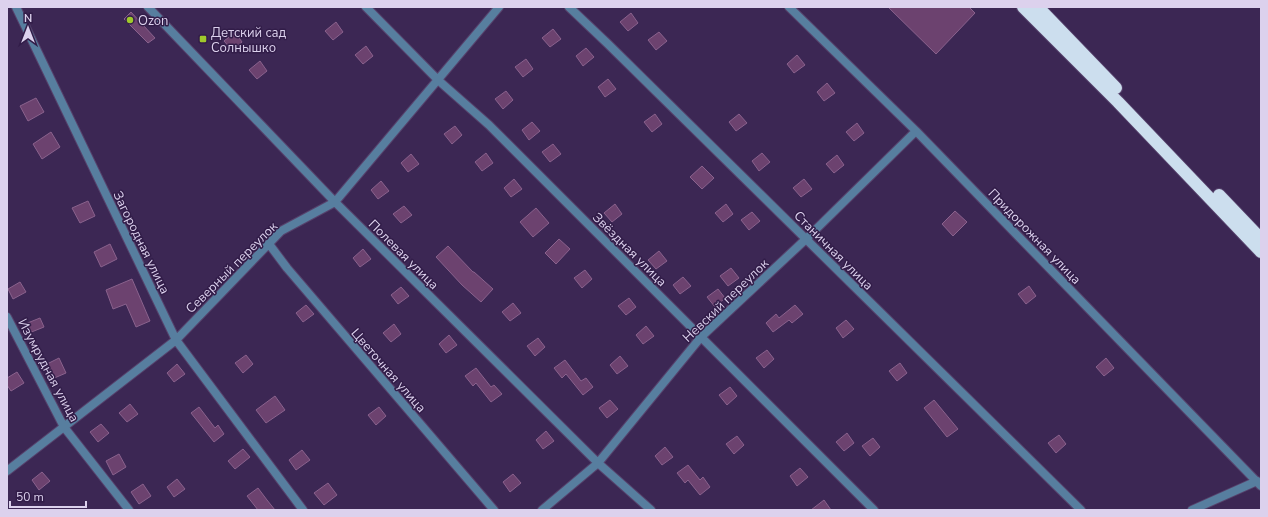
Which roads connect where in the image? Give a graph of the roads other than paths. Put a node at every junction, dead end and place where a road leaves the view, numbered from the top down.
1 (16, 7) edge
2 (148, 7) edge
3 (366, 7) edge
4 (499, 7) edge
5 (570, 7) edge
6 (789, 7) edge
7 (1023, 7) edge
8 (1038, 7) edge
9 (438, 80) junction
10 (916, 131) junction
11 (335, 202) junction
12 (806, 239) junction
13 (1261, 239) edge
14 (269, 244) junction
15 (1261, 252) edge
16 (7, 317) edge
17 (701, 337) junction
18 (176, 340) junction
19 (64, 427) junction
20 (598, 463) junction
21 (7, 471) edge
22 (1259, 483) edge
23 (129, 510) edge
24 (303, 510) edge
25 (494, 510) edge
26 (542, 510) edge
27 (650, 510) edge
28 (874, 510) edge
29 (1081, 510) edge
30 (1192, 510) edge

1 - 18 street, Загородная улица
2 - 11 street, Полевая улица
3 - 9 street, Звёздная улица
4 - 9 street, Северный переулок
5 - 12 street, Станичная улица
6 - 10 street, Придорожная улица
7 - 15 highway
8 - 13 highway
9 - 11 street, Северный переулок
9 - 17 street, Звёздная улица
10 - 12 street, Невский переулок
10 - 22 street, Придорожная улица
11 - 14 street, Северный переулок
11 - 20 street, Полевая улица
12 - 17 street, Невский переулок
12 - 29 street, Станичная улица
14 - 18 street, Северный переулок
14 - 25 street, Цветочная улица
16 - 19 street, Изумрудная улица
17 - 20 street, Невский переулок
17 - 28 street, Звёздная улица
18 - 19 street, Северный переулок
18 - 24 street, Загородная улица
19 - 21 street, Северный переулок
19 - 23 street, Изумрудная улица
20 - 26 street, Невский переулок
20 - 27 street, Полевая улица
22 - 30 street

